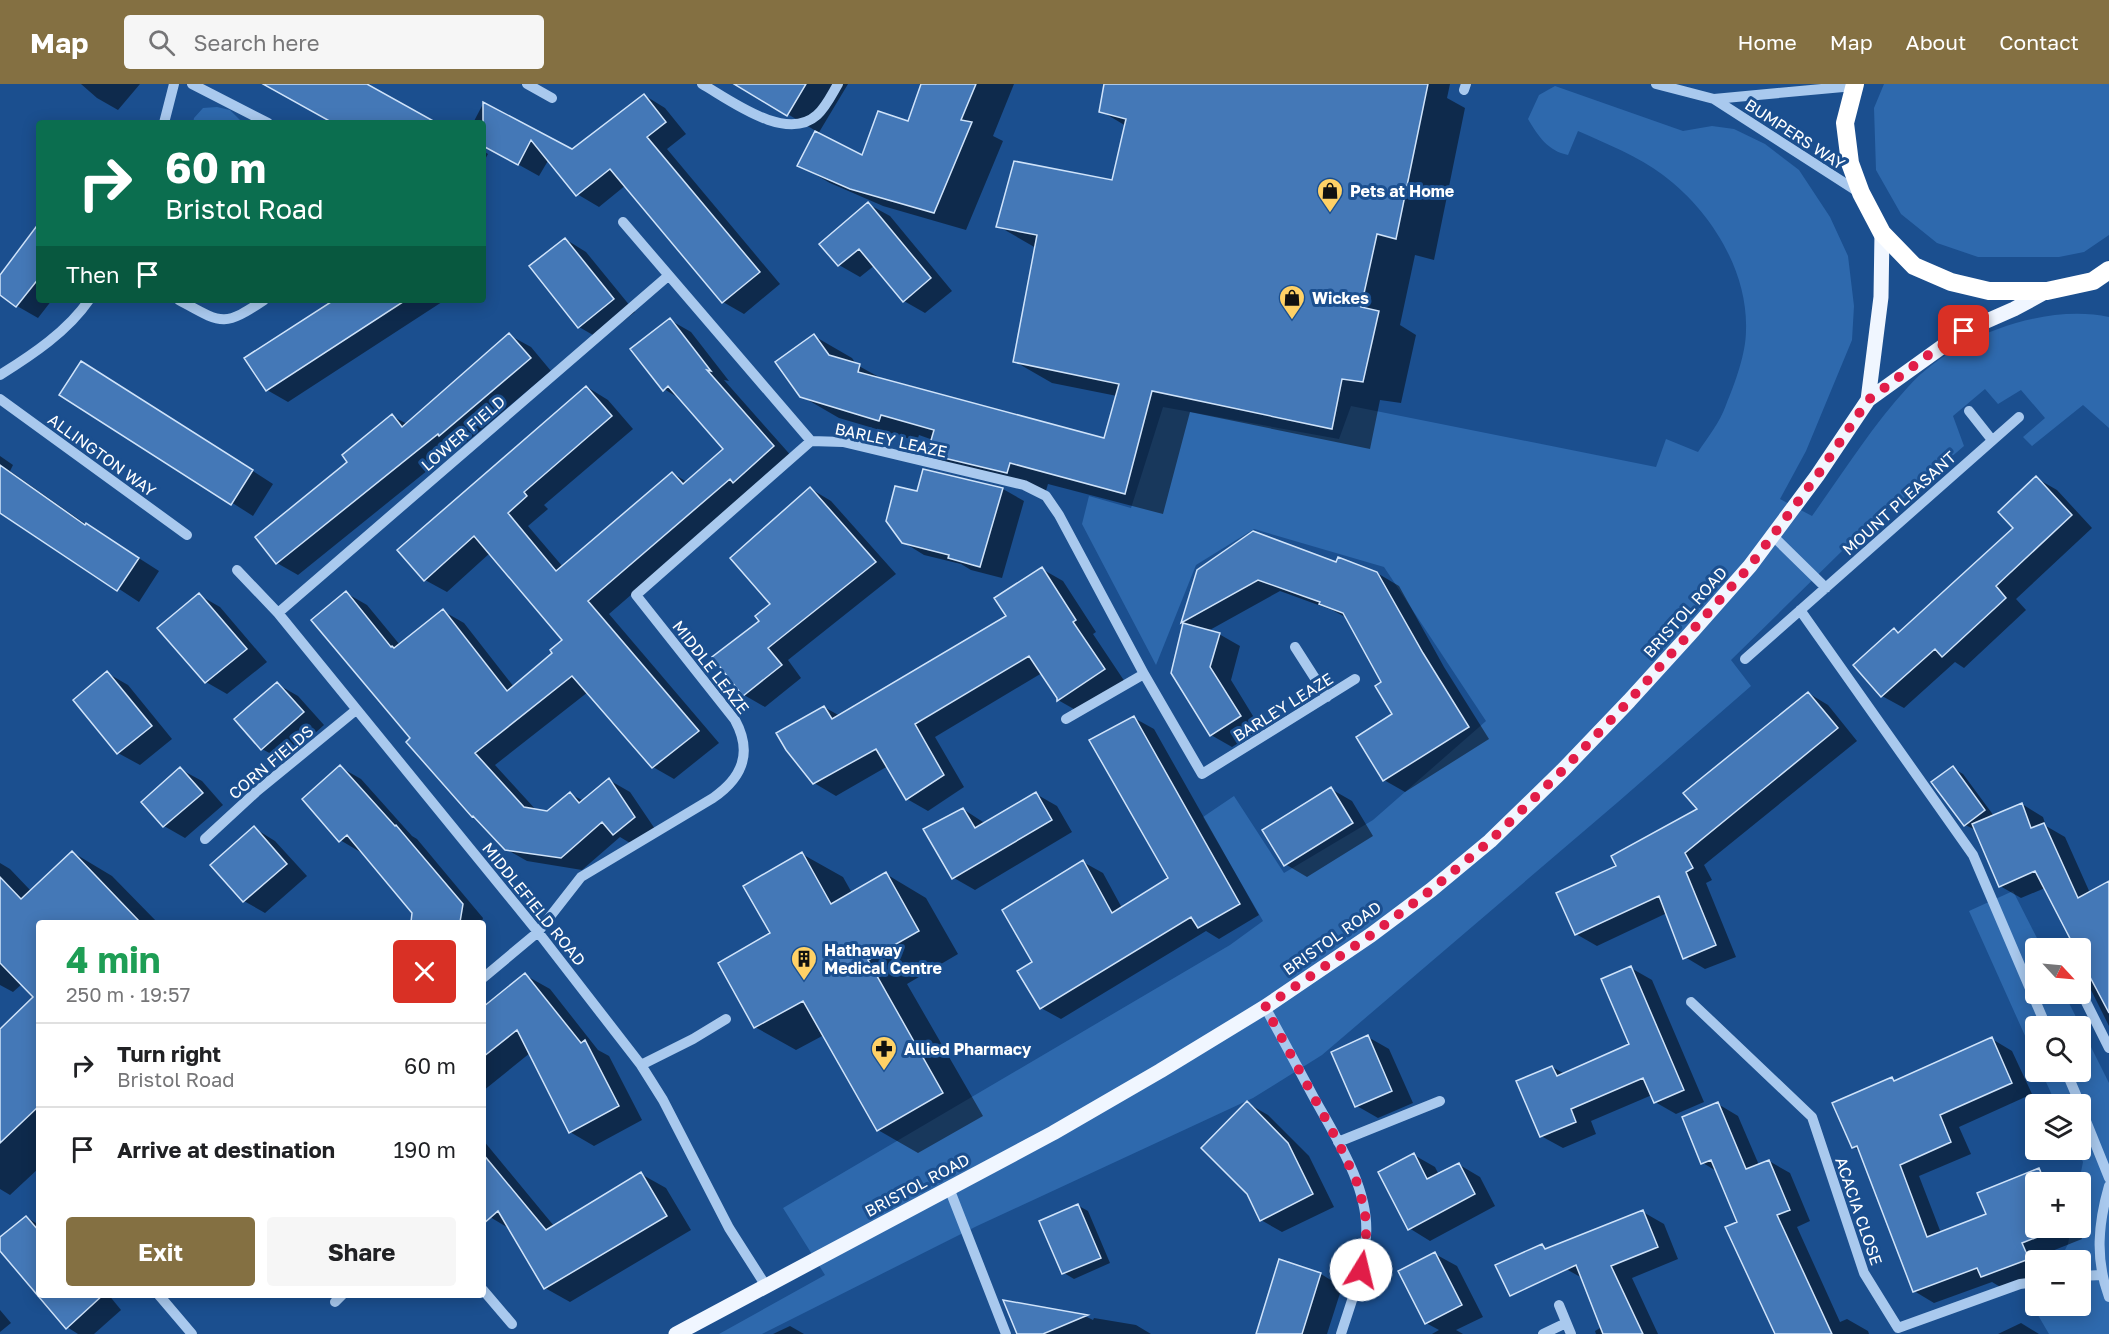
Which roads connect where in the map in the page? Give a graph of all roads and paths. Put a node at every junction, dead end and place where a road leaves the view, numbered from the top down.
1 (174, 84) edge
2 (192, 84) edge
3 (527, 84) edge
4 (702, 84) edge
5 (838, 84) edge
6 (1656, 84) edge
7 (1854, 85) edge
8 (552, 98) dead end
9 (1714, 99) junction
10 (165, 120) edge
11 (262, 120) edge
12 (1861, 194) junction
13 (623, 222) dead end
14 (1882, 233) junction
15 (2109, 270) edge
16 (668, 276) junction
17 (2101, 284) edge
18 (2046, 291) junction
19 (86, 303) edge
20 (185, 303) edge
21 (259, 303) edge
22 (0, 375) edge
23 (0, 399) edge
24 (1868, 400) junction
25 (1969, 411) dead end
26 (2019, 417) dead end
27 (1992, 440) junction
28 (811, 441) junction
29 (1772, 535) junction
30 (186, 536) dead end
31 (237, 570) dead end
32 (1826, 588) junction
33 (1800, 610) junction
34 (278, 613) junction
35 (1295, 647) dead end
36 (1745, 659) dead end
37 (1144, 674) junction
38 (1355, 679) dead end
39 (1327, 697) junction
40 (356, 710) junction
41 (1066, 719) dead end
42 (205, 839) dead end
43 (538, 932) junction
44 (486, 975) edge
45 (1691, 1002) dead end
46 (2087, 1004) edge
47 (1265, 1007) junction
48 (2042, 1016) edge
49 (726, 1019) dead end
50 (2109, 1048) edge
51 (641, 1065) junction
52 (1440, 1101) dead end
53 (2091, 1133) edge
54 (1338, 1142) junction
55 (2109, 1178) edge
56 (2109, 1186) edge
57 (949, 1188) junction
58 (2102, 1275) junction
59 (2091, 1276) edge
60 (2025, 1283) edge
61 (766, 1286) junction
62 (486, 1294) edge
63 (2109, 1297) edge
64 (161, 1298) edge
65 (1559, 1305) dead end
66 (512, 1324) dead end
67 (1568, 1329) edge
68 (192, 1334) edge
69 (676, 1334) edge
70 (1006, 1334) edge
71 (1341, 1334) edge
72 (1543, 1334) edge

1 - 10 street
2 - 11 street
3 - 8 street
4 - 5 street
6 - 9 street, BUMPERS WAY
7 - 9 street, BUMPERS WAY
7 - 12 highway
9 - 12 street, BUMPERS WAY
12 - 14 highway
13 - 16 street, BARLEY LEAZE
14 - 18 highway
14 - 24 main road, BRISTOL ROAD
15 - 17 highway
16 - 28 street, BARLEY LEAZE
16 - 34 street, LOWER FIELD
17 - 18 highway
18 - 24 main road, BRISTOL ROAD
19 - 22 street
20 - 21 street
23 - 30 street, ALLINGTON WAY
24 - 29 main road, BRISTOL ROAD
25 - 27 street
26 - 27 street, MOUNT PLEASANT
27 - 32 street, MOUNT PLEASANT
28 - 37 street, BARLEY LEAZE
28 - 43 street, MIDDLE LEAZE
29 - 32 street
29 - 47 main road, BRISTOL ROAD
31 - 34 street, MIDDLEFIELD ROAD
32 - 33 street, MOUNT PLEASANT
33 - 36 street, MOUNT PLEASANT
33 - 48 street
34 - 40 street, MIDDLEFIELD ROAD
35 - 39 street
37 - 39 street, BARLEY LEAZE
37 - 41 street
38 - 39 street, BARLEY LEAZE
40 - 42 street, CORN FIELDS
40 - 43 street, MIDDLEFIELD ROAD
43 - 44 street, MIDDLE LEAZE
43 - 51 street, MIDDLEFIELD ROAD
45 - 60 street, ACACIA CLOSE
46 - 50 street
47 - 54 street
47 - 57 main road, BRISTOL ROAD
49 - 51 street
51 - 61 street, MIDDLEFIELD ROAD
52 - 54 street
53 - 55 street
54 - 71 street
56 - 58 street
57 - 61 main road, BRISTOL ROAD
57 - 70 street
58 - 59 street
58 - 63 street
61 - 69 main road, BRISTOL ROAD
62 - 66 street
64 - 68 street
65 - 67 street
67 - 72 street

